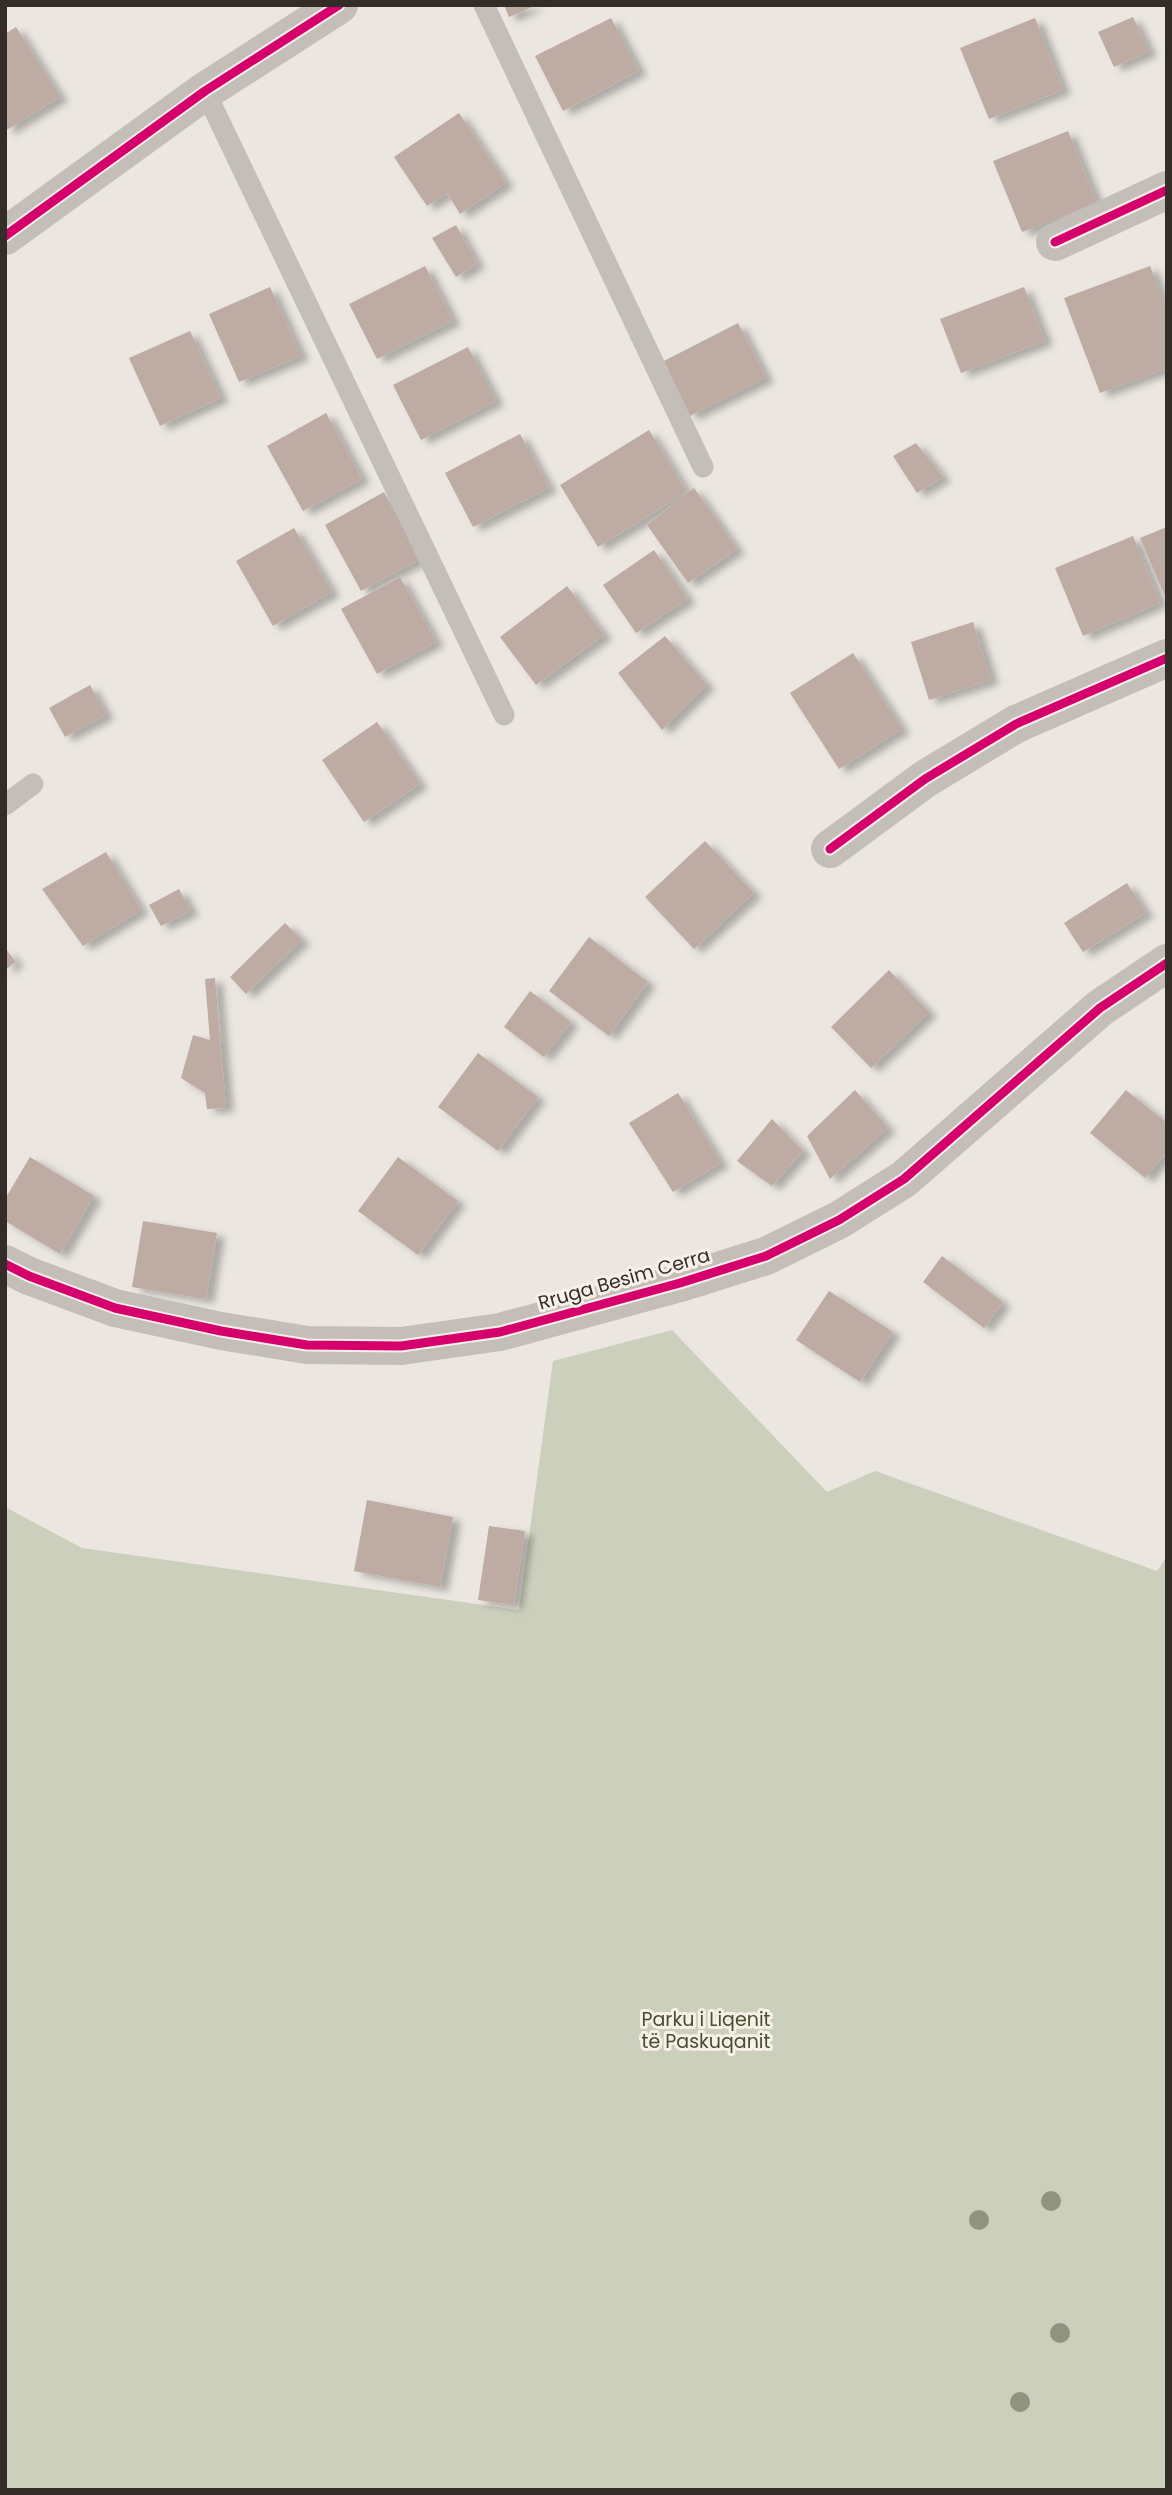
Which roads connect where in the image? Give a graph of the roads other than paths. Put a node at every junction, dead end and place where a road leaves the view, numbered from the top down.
1 (338, 5) edge
2 (484, 5) edge
3 (205, 91) junction
4 (1167, 190) edge
5 (5, 236) edge
6 (1055, 243) dead end
7 (703, 467) dead end
8 (1167, 658) edge
9 (504, 715) dead end
10 (33, 784) dead end
11 (5, 806) edge
12 (830, 849) dead end
13 (1167, 963) edge
14 (5, 1264) edge

1 - 3 street
2 - 7 lane
3 - 5 street
3 - 9 lane
4 - 6 street
8 - 12 street
10 - 11 lane
13 - 14 street, Rruga Besim Cerra

